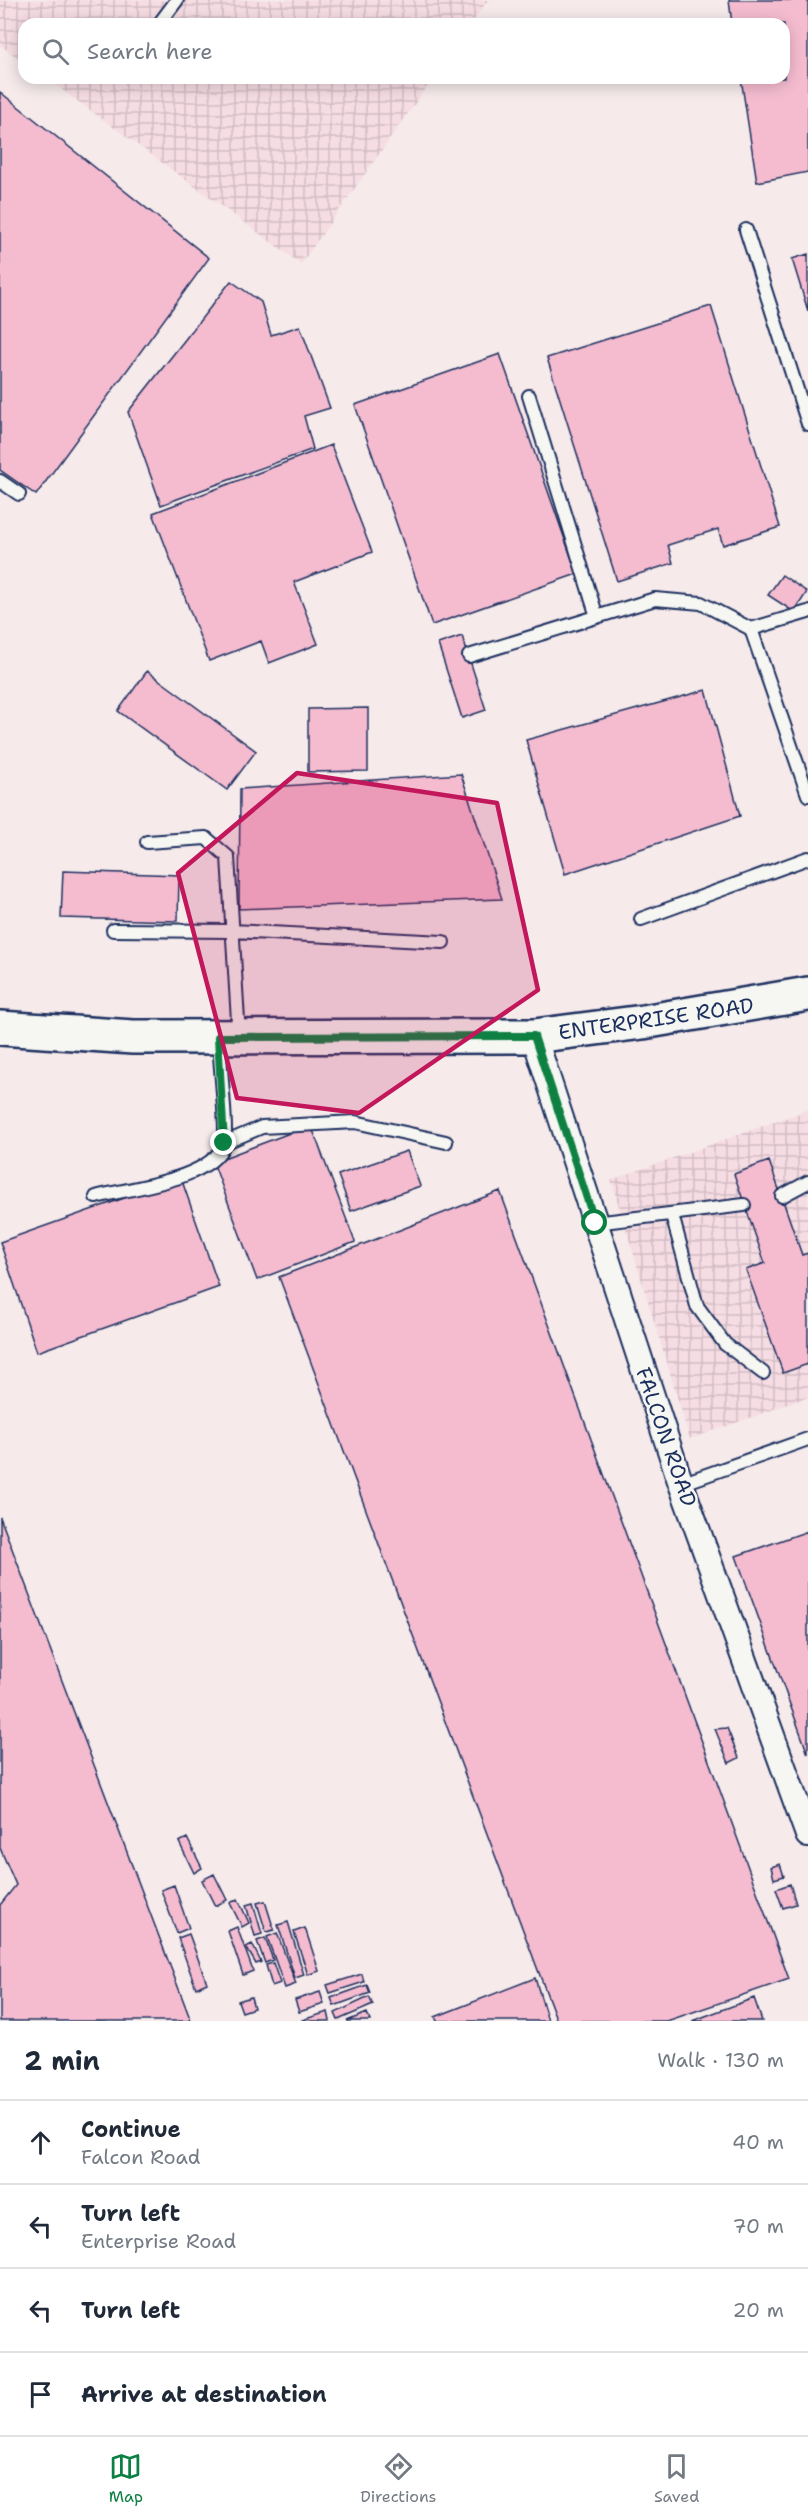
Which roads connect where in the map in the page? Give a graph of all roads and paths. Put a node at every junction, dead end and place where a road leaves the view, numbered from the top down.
1 (177, 0) edge
2 (164, 18) edge
3 (746, 230) dead end
4 (529, 396) dead end
5 (808, 424) edge
6 (0, 481) edge
7 (19, 494) dead end
8 (808, 612) edge
9 (597, 617) junction
10 (751, 629) junction
11 (469, 656) dead end
12 (808, 795) edge
13 (147, 842) dead end
14 (808, 858) edge
15 (641, 919) dead end
16 (113, 930) dead end
17 (232, 931) junction
18 (443, 942) dead end
19 (808, 994) edge
20 (0, 1028) edge
21 (534, 1036) junction
22 (228, 1037) junction
23 (446, 1142) dead end
24 (224, 1143) junction
25 (808, 1182) edge
26 (782, 1196) dead end
27 (96, 1197) dead end
28 (744, 1205) dead end
29 (672, 1215) junction
30 (595, 1223) junction
31 (763, 1373) dead end
32 (808, 1438) edge
33 (681, 1484) junction
34 (808, 1835) edge

1 - 2 lane
3 - 5 lane
4 - 9 lane
6 - 7 lane
8 - 10 lane
9 - 10 lane
9 - 11 lane
10 - 12 lane
13 - 17 lane
14 - 15 lane
16 - 17 lane
17 - 18 lane
17 - 22 lane
19 - 21 main road, ENTERPRISE ROAD
20 - 22 main road, ENTERPRISE ROAD
21 - 22 main road, ENTERPRISE ROAD
21 - 30 street, FALCON ROAD
22 - 24 lane
23 - 24 lane
24 - 27 lane
25 - 26 lane
28 - 29 lane
29 - 30 lane
29 - 31 lane
30 - 33 street, FALCON ROAD
32 - 33 lane
33 - 34 street, FALCON ROAD

